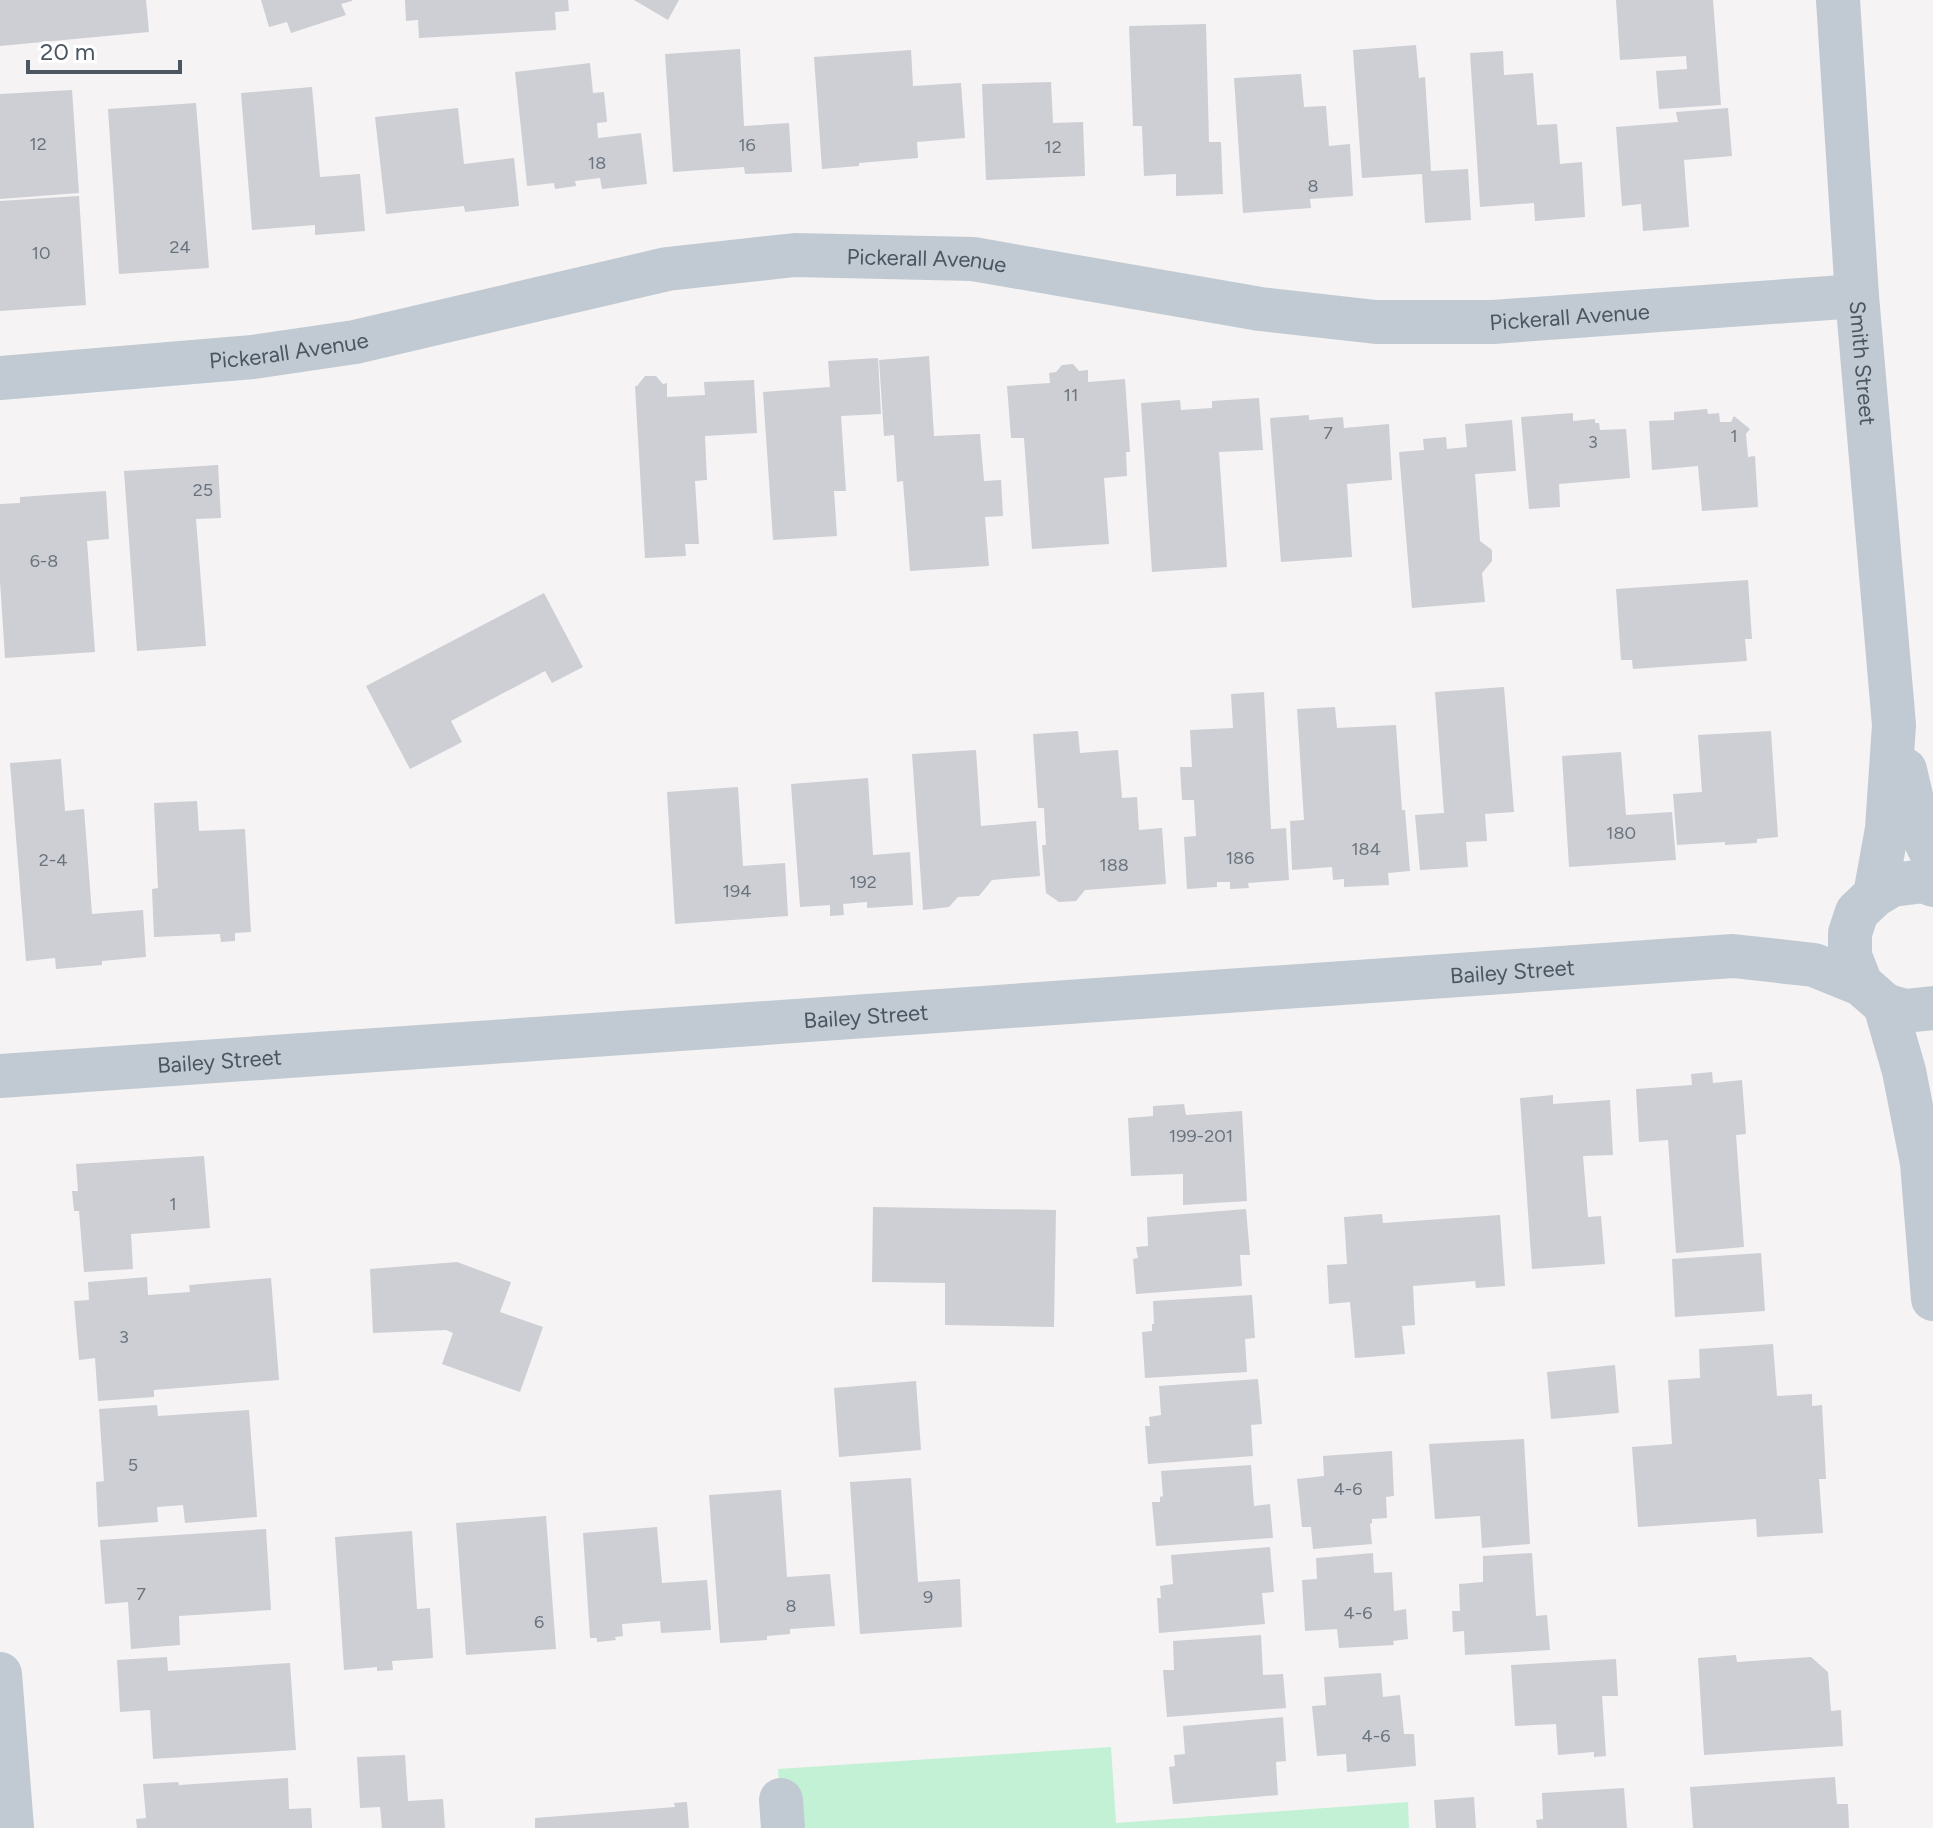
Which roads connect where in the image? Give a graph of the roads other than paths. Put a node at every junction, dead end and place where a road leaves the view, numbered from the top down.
1 (1838, 0) edge
2 (1857, 296) junction
3 (0, 378) edge
4 (1894, 725) junction
5 (1933, 856) edge
6 (1933, 885) edge
7 (1866, 904) junction
8 (1733, 956) junction
9 (1873, 994) junction
10 (1933, 1008) edge
11 (1933, 1065) edge
12 (0, 1076) edge
13 (1922, 1163) junction
14 (1933, 1299) edge
15 (0, 1674) edge
16 (4, 1763) edge
17 (12, 1828) edge

1 - 2 street, Smith Street
2 - 3 street, Pickerall Avenue
2 - 4 street, Smith Street
4 - 5 street, Smith Street
4 - 7 street, Smith Street
6 - 7 street, Bailey Street
7 - 8 street, Bailey Street
7 - 9 street
8 - 9 street, Bailey Street
8 - 12 street, Bailey Street
9 - 10 street, Bailey Street
9 - 13 street
11 - 13 street
13 - 14 street
15 - 16 street
16 - 17 street

